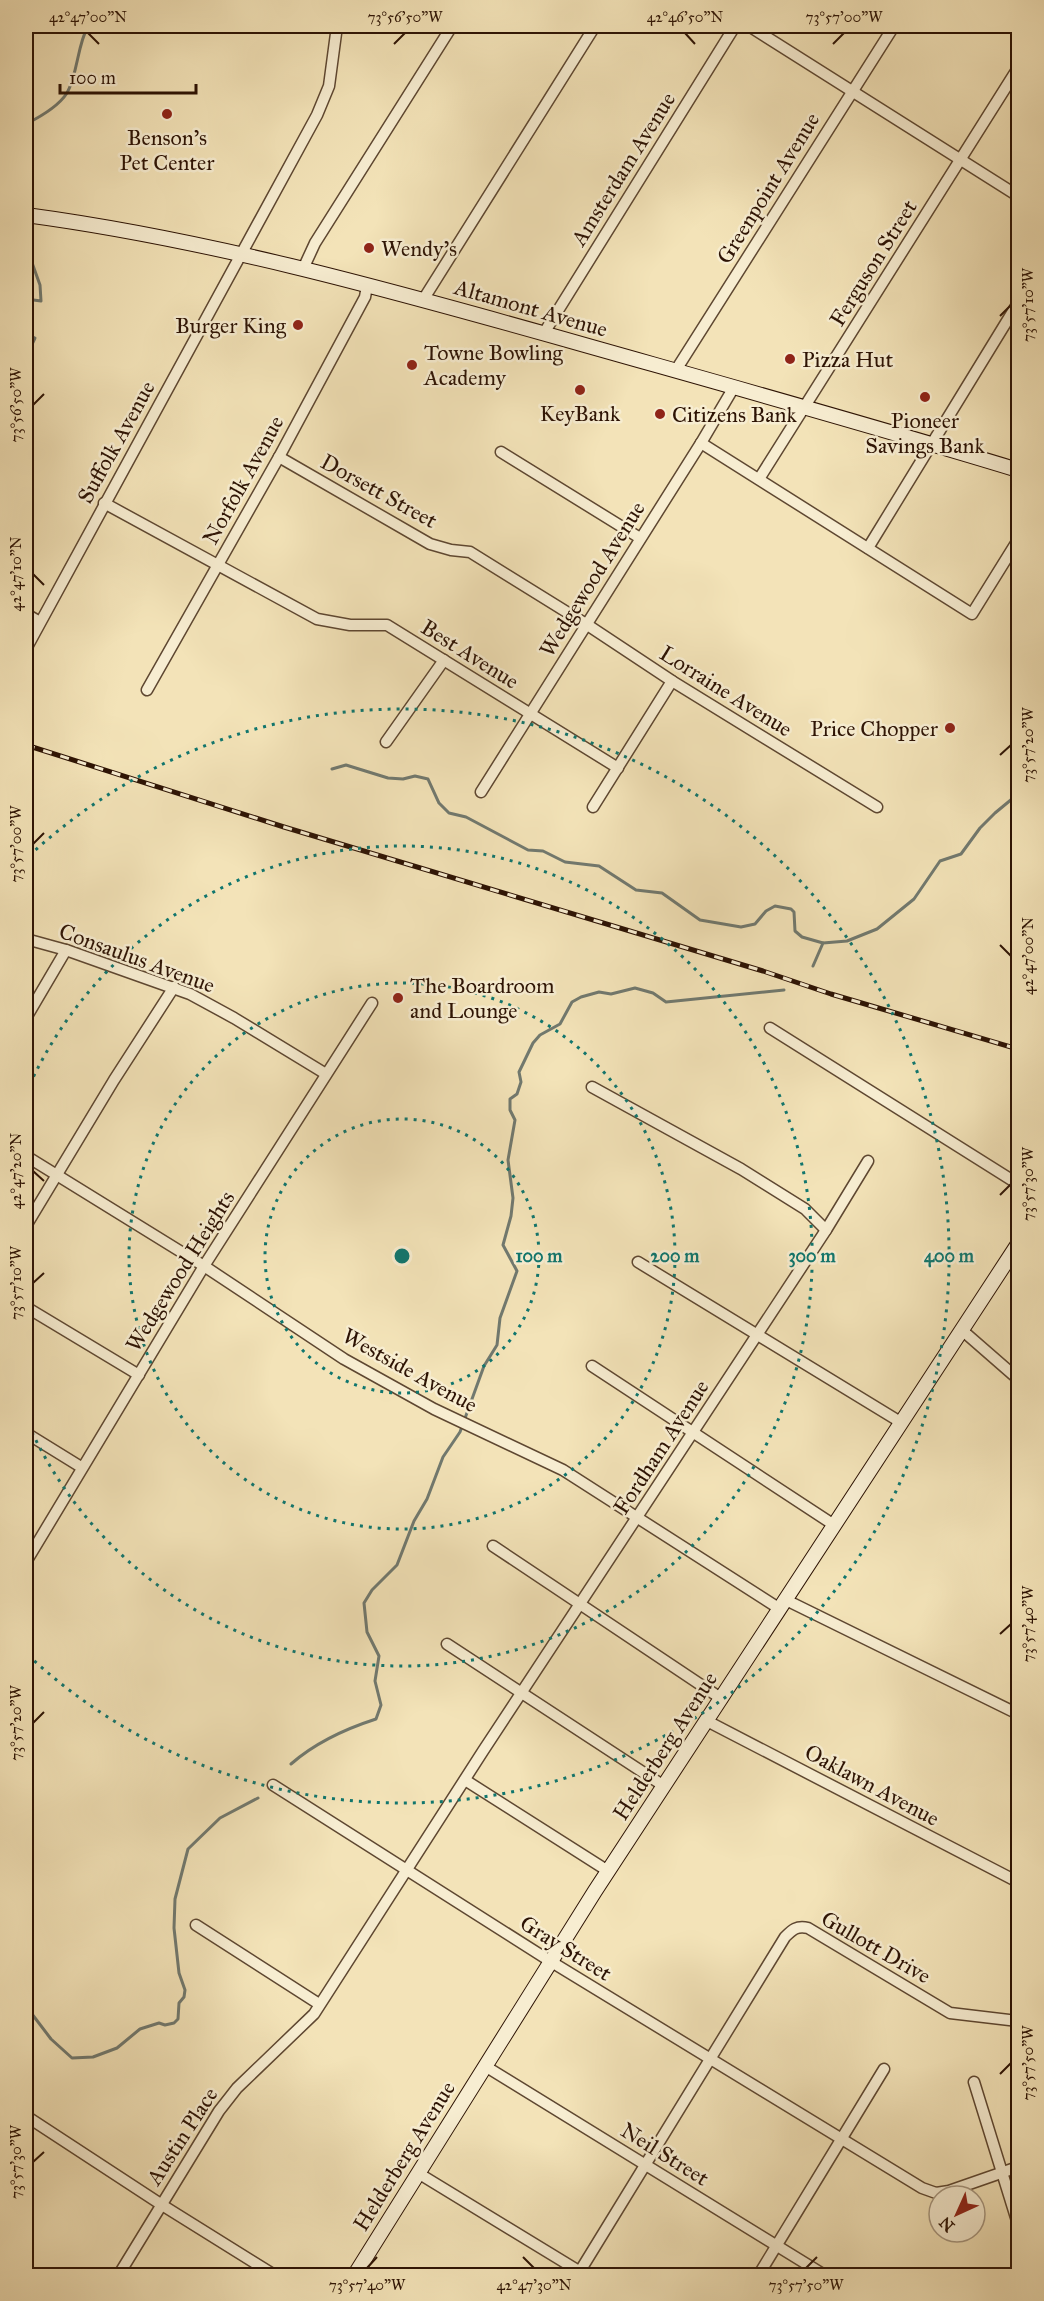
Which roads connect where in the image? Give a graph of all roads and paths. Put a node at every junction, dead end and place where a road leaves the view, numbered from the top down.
1 (337, 26) edge
2 (452, 26) edge
3 (595, 26) edge
4 (735, 26) edge
5 (749, 26) edge
6 (894, 26) edge
7 (1018, 68) edge
8 (852, 92) junction
9 (961, 159) junction
10 (1018, 196) edge
11 (26, 215) edge
12 (242, 253) junction
13 (303, 269) junction
14 (367, 286) junction
15 (423, 300) junction
16 (1018, 303) edge
17 (544, 333) junction
18 (675, 370) junction
19 (734, 387) junction
20 (805, 407) junction
21 (701, 443) junction
22 (931, 443) junction
23 (501, 452) dead end
24 (279, 458) junction
25 (1018, 470) edge
26 (759, 479) junction
27 (104, 503) junction
28 (640, 538) junction
29 (1018, 540) edge
30 (868, 548) junction
31 (217, 566) junction
32 (26, 614) edge
33 (40, 622) junction
34 (586, 624) junction
35 (26, 649) edge
36 (444, 660) junction
37 (672, 681) junction
38 (147, 690) dead end
39 (530, 714) junction
40 (386, 742) dead end
41 (618, 768) junction
42 (482, 792) dead end
43 (593, 807) dead end
44 (877, 807) dead end
45 (26, 939) edge
46 (66, 950) junction
47 (174, 987) junction
48 (372, 1003) dead end
49 (26, 1018) edge
50 (770, 1028) dead end
51 (326, 1074) junction
52 (592, 1087) dead end
53 (26, 1156) edge
54 (868, 1161) dead end
55 (57, 1175) junction
56 (1018, 1184) edge
57 (26, 1226) edge
58 (826, 1230) junction
59 (1018, 1244) edge
60 (638, 1262) dead end
61 (204, 1266) junction
62 (26, 1307) edge
63 (963, 1331) junction
64 (757, 1336) junction
65 (592, 1366) dead end
66 (139, 1375) junction
67 (1018, 1379) edge
68 (902, 1424) junction
69 (693, 1432) junction
70 (26, 1433) edge
71 (81, 1467) junction
72 (638, 1518) junction
73 (834, 1525) junction
74 (493, 1546) dead end
75 (26, 1562) edge
76 (580, 1604) junction
77 (783, 1605) junction
78 (447, 1644) dead end
79 (522, 1692) junction
80 (722, 1699) junction
81 (1018, 1714) edge
82 (707, 1721) junction
83 (465, 1780) junction
84 (273, 1785) dead end
85 (664, 1786) junction
86 (406, 1870) junction
87 (608, 1871) junction
88 (1018, 1882) edge
89 (196, 1925) dead end
90 (550, 1961) junction
91 (319, 2004) junction
92 (1018, 2021) edge
93 (710, 2058) junction
94 (485, 2066) junction
95 (884, 2069) dead end
96 (974, 2082) dead end
97 (26, 2116) edge
98 (842, 2139) junction
99 (645, 2164) junction
100 (1018, 2167) edge
101 (418, 2173) junction
102 (1001, 2173) junction
103 (162, 2205) junction
104 (1018, 2224) edge
105 (777, 2245) junction
106 (581, 2274) edge
107 (118, 2276) edge
108 (276, 2276) edge
109 (354, 2276) edge
110 (758, 2276) edge
111 (825, 2276) edge

1 - 12 street, Suffolk Avenue
2 - 13 street
3 - 15 street
4 - 17 street, Amsterdam Avenue
5 - 8 street
6 - 8 street, Greenpoint Avenue
7 - 9 street, Ferguson Street
8 - 9 street
8 - 18 street, Greenpoint Avenue
9 - 10 street
9 - 20 street, Ferguson Street
11 - 12 street, Altamont Avenue
12 - 13 street, Altamont Avenue
12 - 27 street, Suffolk Avenue
13 - 14 street, Altamont Avenue
14 - 15 street, Altamont Avenue
14 - 24 street, Norfolk Avenue
15 - 17 street, Altamont Avenue
16 - 22 street
17 - 18 street, Altamont Avenue
18 - 19 street, Altamont Avenue
19 - 20 street, Altamont Avenue
19 - 21 street, Wedgewood Avenue
20 - 22 street, Altamont Avenue
20 - 26 street, Ferguson Street
21 - 26 street
21 - 28 street, Wedgewood Avenue
22 - 25 street, Altamont Avenue
22 - 30 street
23 - 28 street
24 - 31 street, Norfolk Avenue
24 - 34 street, Dorsett Street
26 - 30 street
27 - 31 street, Best Avenue
27 - 33 street, Suffolk Avenue
28 - 34 street, Wedgewood Avenue
29 - 30 street
31 - 36 street, Best Avenue
31 - 38 street, Norfolk Avenue
32 - 33 street
33 - 35 street, Suffolk Avenue
34 - 37 street, Lorraine Avenue
34 - 39 street, Wedgewood Avenue
36 - 39 street, Best Avenue
36 - 40 street
37 - 41 street
37 - 44 street, Lorraine Avenue
39 - 41 street, Best Avenue
39 - 42 street, Wedgewood Avenue
41 - 43 street
45 - 46 street, Consaulus Avenue
46 - 47 street, Consaulus Avenue
46 - 49 street
47 - 51 street, Consaulus Avenue
47 - 55 street
48 - 51 street, Wedgewood Heights
50 - 56 street
51 - 61 street, Wedgewood Heights
52 - 58 street
53 - 55 street, Westside Avenue
54 - 58 street, Fordham Avenue
55 - 57 street
55 - 61 street, Westside Avenue
58 - 64 street, Fordham Avenue
59 - 63 street, Helderberg Avenue
60 - 64 street
61 - 66 street, Wedgewood Heights
61 - 72 street, Westside Avenue
62 - 66 street
63 - 67 street
63 - 68 street, Helderberg Avenue
64 - 68 street
64 - 69 street, Fordham Avenue
65 - 69 street
66 - 71 street, Wedgewood Heights
68 - 73 street, Helderberg Avenue
69 - 72 street, Fordham Avenue
69 - 73 street
70 - 71 street
71 - 75 street, Wedgewood Heights
72 - 76 street, Fordham Avenue
72 - 77 street, Westside Avenue
73 - 77 street, Helderberg Avenue
74 - 76 street
76 - 79 street, Fordham Avenue
76 - 80 street
77 - 80 street, Helderberg Avenue
77 - 81 street, Westside Avenue
78 - 79 street
79 - 83 street, Fordham Avenue
79 - 85 street
80 - 82 street, Helderberg Avenue
82 - 85 street, Helderberg Avenue
82 - 88 street, Oaklawn Avenue
83 - 86 street, Fordham Avenue
83 - 87 street
84 - 86 street, Gray Street
85 - 87 street, Helderberg Avenue
86 - 90 street, Gray Street
86 - 91 street, Austin Place
87 - 90 street, Helderberg Avenue
89 - 91 street
90 - 93 street, Gray Street
90 - 94 street, Helderberg Avenue
91 - 103 street, Austin Place
92 - 93 street, Gullott Drive
93 - 98 street, Gray Street
93 - 99 street
94 - 99 street, Neil Street
94 - 101 street, Helderberg Avenue
95 - 98 street
96 - 102 street
97 - 103 street
98 - 102 street, Gray Street
98 - 105 street
99 - 105 street, Neil Street
99 - 106 street
100 - 102 street, Gray Street
101 - 106 street
101 - 109 street, Helderberg Avenue
102 - 104 street
103 - 107 street, Austin Place
103 - 108 street
105 - 110 street
105 - 111 street, Neil Street

